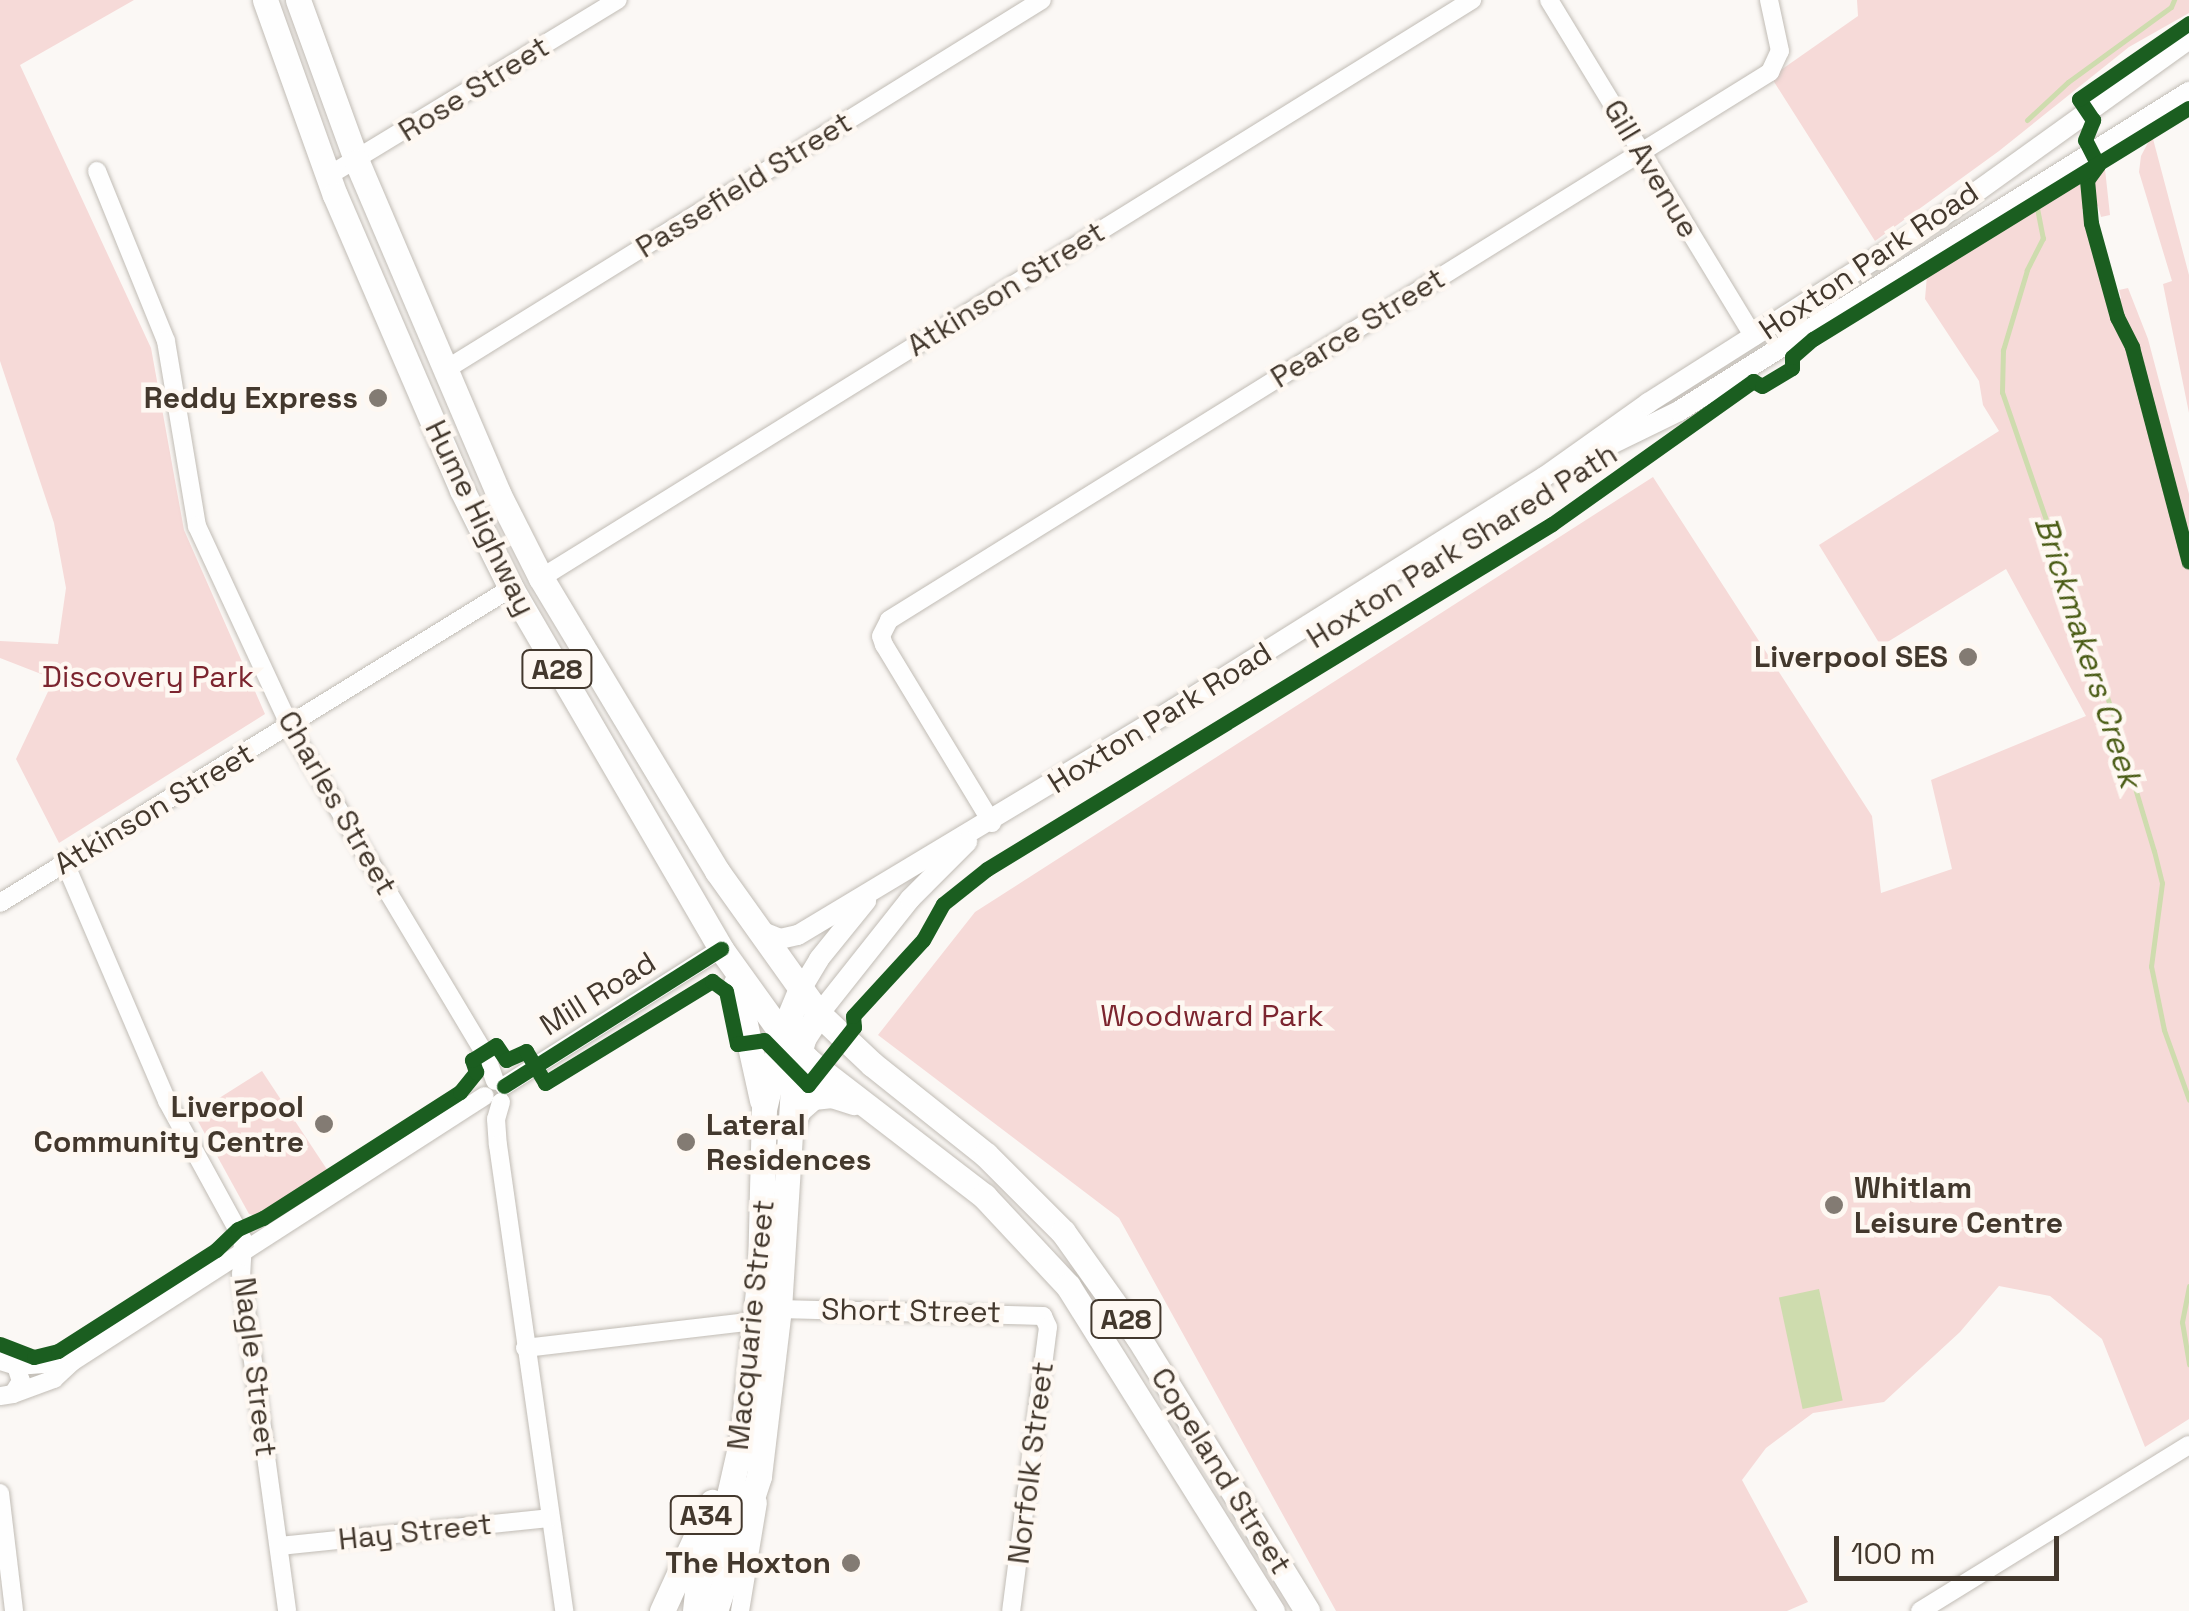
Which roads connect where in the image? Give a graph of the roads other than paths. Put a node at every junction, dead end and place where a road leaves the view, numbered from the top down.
1 (265, 0) edge
2 (298, 0) edge
3 (618, 0) edge
4 (1042, 0) edge
5 (1472, 0) edge
6 (1549, 0) edge
7 (1769, 0) edge
8 (2189, 38) edge
9 (2189, 92) edge
10 (1640, 154) junction
11 (356, 162) junction
12 (97, 171) dead end
13 (328, 176) junction
14 (1754, 337) junction
15 (1766, 357) junction
16 (446, 370) junction
17 (1544, 477) junction
18 (541, 578) junction
19 (510, 588) junction
20 (290, 726) junction
21 (986, 827) junction
22 (65, 863) junction
23 (902, 872) junction
24 (0, 903) edge
25 (750, 922) junction
26 (727, 956) junction
27 (800, 991) junction
28 (819, 1014) junction
29 (790, 1042) junction
30 (496, 1091) junction
31 (860, 1104) junction
32 (764, 1109) junction
33 (789, 1136) junction
34 (242, 1254) junction
35 (768, 1315) junction
36 (1042, 1316) joint
37 (525, 1348) junction
38 (6, 1361) edge
39 (72, 1362) junction
40 (5, 1398) edge
41 (745, 1418) junction
42 (2189, 1445) edge
43 (759, 1476) junction
44 (0, 1493) edge
45 (550, 1518) junction
46 (279, 1546) junction
47 (14, 1611) edge
48 (287, 1611) edge
49 (564, 1611) edge
50 (662, 1611) edge
51 (695, 1611) edge
52 (715, 1611) edge
53 (740, 1611) edge
54 (1011, 1611) edge
55 (1272, 1611) edge
56 (1307, 1611) edge
57 (1920, 1611) edge

1 - 13 highway, Hume Highway / A28
2 - 11 highway, Hume Highway / A28
3 - 11 street, Rose Street
4 - 16 street, Passefield Street
5 - 18 street, Atkinson Street
6 - 10 street, Gill Avenue
7 - 10 street, Pearce Street
8 - 14 main road, Hoxton Park Road
9 - 15 main road, Hoxton Park Road
10 - 14 street, Gill Avenue
10 - 21 street, Pearce Street
11 - 13 street, Rose Street
11 - 16 highway, Hume Highway / A28
12 - 20 street, Charles Street
13 - 19 highway, Hume Highway / A28
14 - 15 main road
14 - 17 main road, Hoxton Park Road
15 - 17 main road, Hoxton Park Road
16 - 18 highway, Hume Highway / A28
17 - 21 main road, Hoxton Park Road
18 - 25 highway, Hume Highway / A28
19 - 20 street, Atkinson Street
19 - 26 highway, Hume Highway / A28
20 - 22 street, Atkinson Street
20 - 30 street, Charles Street
21 - 23 main road, Hoxton Park Road
21 - 28 main road, Hoxton Park Road
22 - 24 street, Atkinson Street
22 - 34 street, Nagle Street
23 - 25 main road, Hoxton Park Road
23 - 27 main road, Hoxton Park Road
25 - 27 highway, Hume Highway / A28
26 - 29 highway, Hume Highway / A28
26 - 30 street, Mill Road
26 - 32 highway
27 - 28 highway, Copeland Street / A28
27 - 29 highway, A34
28 - 29 highway, A34
28 - 56 highway, Copeland Street / A28
29 - 31 highway, Copeland Street / A28
29 - 32 highway, Macquarie Street / A34
29 - 33 highway, Macquarie Street / A34
30 - 34 street, Mill Road
30 - 37 street, Charles Street
31 - 33 highway
31 - 55 highway, Copeland Street / A28
32 - 35 highway, Macquarie Street / A34
33 - 35 highway, Macquarie Street / A34
34 - 39 street, Mill Road
34 - 46 street, Nagle Street
35 - 36 street, Short Street
35 - 37 street, Short Street
35 - 41 highway, Macquarie Street / A34
35 - 43 highway, Macquarie Street / A34
36 - 54 street, Norfolk Street
37 - 45 street, Charles Street
38 - 39 street, Mill Road
38 - 40 street
39 - 40 street, Mill Road
41 - 50 highway, A34
41 - 51 highway, Macquarie Street
42 - 57 street
43 - 52 highway, A34
43 - 53 street, Macquarie Street
44 - 47 street
45 - 46 street, Hay Street
45 - 49 street, Charles Street
46 - 48 street, Nagle Street

